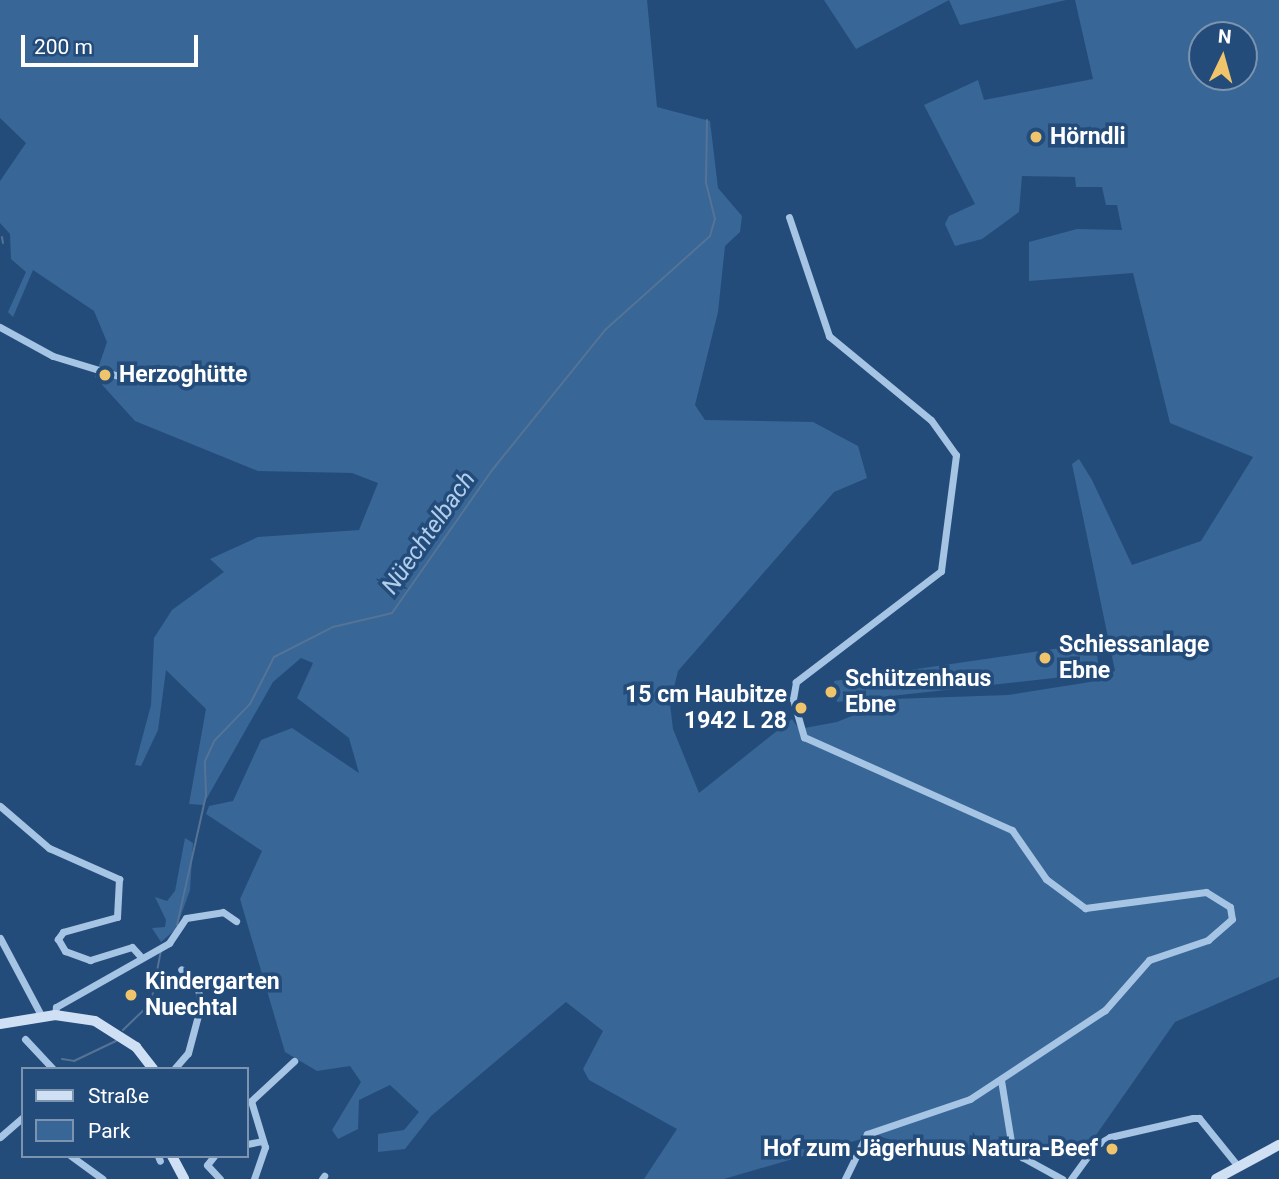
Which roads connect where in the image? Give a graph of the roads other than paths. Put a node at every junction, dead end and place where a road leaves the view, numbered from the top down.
1 (789, 217) dead end
2 (0, 327) edge
3 (125, 379) dead end
4 (0, 806) edge
5 (236, 921) dead end
6 (0, 938) edge
7 (140, 956) junction
8 (181, 969) dead end
9 (55, 1015) junction
10 (41, 1016) junction
11 (0, 1024) edge
12 (25, 1039) dead end
13 (293, 1061) dead end
14 (51, 1067) edge
15 (151, 1067) edge
16 (176, 1067) edge
17 (1001, 1080) junction
18 (21, 1119) edge
19 (0, 1137) edge
20 (262, 1141) junction
21 (248, 1144) edge
22 (1279, 1145) edge
23 (74, 1158) edge
24 (173, 1158) edge
25 (212, 1158) edge
26 (1237, 1165) junction
27 (103, 1179) edge
28 (184, 1179) edge
29 (220, 1179) edge
30 (254, 1179) edge
31 (845, 1179) edge
32 (1062, 1179) edge
33 (1071, 1179) edge
34 (1216, 1179) edge

1 - 17 street
2 - 3 street
4 - 7 street
5 - 7 street
6 - 10 street
7 - 9 street
8 - 16 street
9 - 10 street
9 - 15 street
10 - 11 street
12 - 14 street
13 - 20 street
17 - 31 street
17 - 32 street
18 - 19 street
20 - 21 street
20 - 30 street
22 - 26 street
23 - 27 street
24 - 28 street
25 - 29 street
26 - 33 street
26 - 34 street

